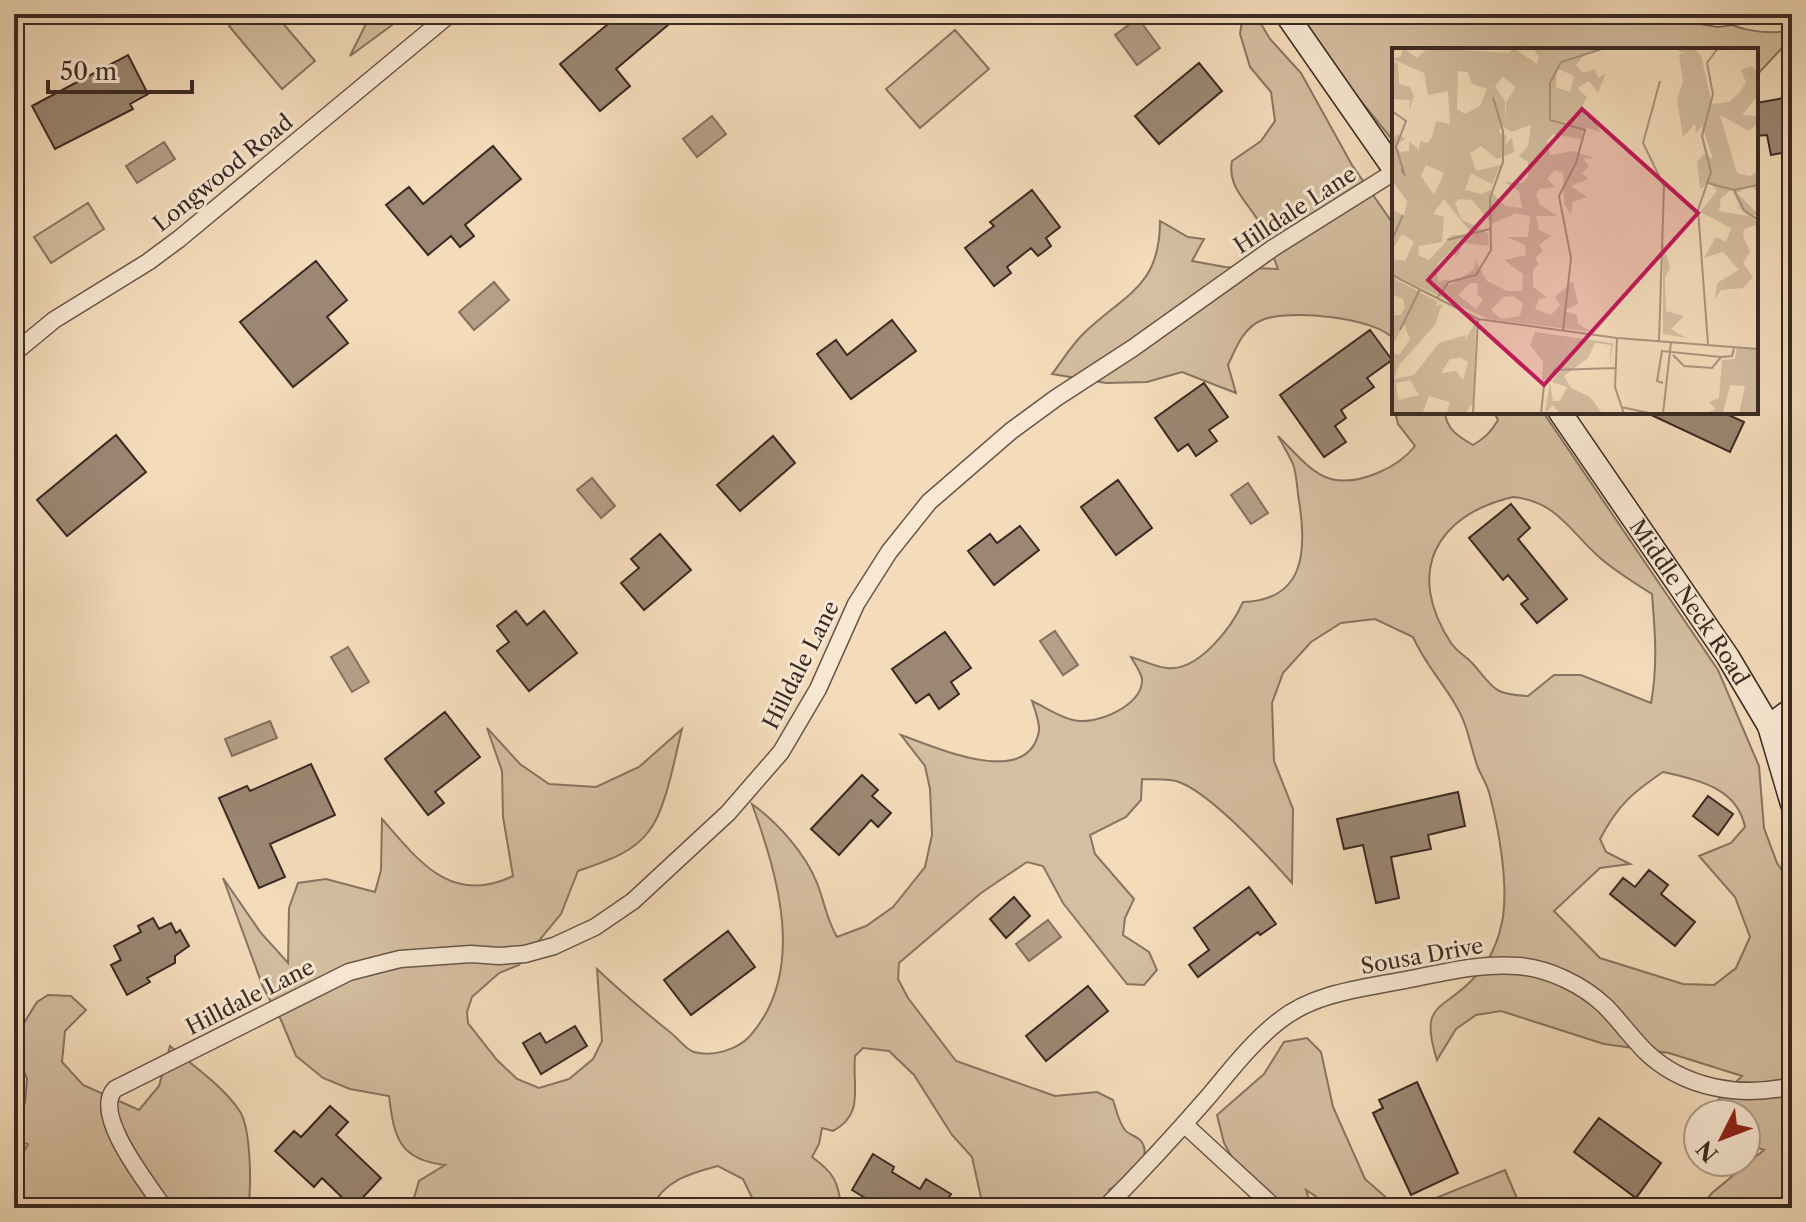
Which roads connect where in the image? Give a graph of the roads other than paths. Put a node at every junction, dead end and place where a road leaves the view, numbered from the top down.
1 (450, 14) edge
2 (1286, 14) edge
3 (1692, 14) edge
4 (1751, 14) edge
5 (1392, 167) edge
6 (1392, 171) edge
7 (14, 353) edge
8 (1561, 414) edge
9 (1792, 709) edge
10 (1769, 726) junction
11 (1792, 804) edge
12 (1792, 1086) edge
13 (1184, 1124) junction
14 (164, 1208) edge
15 (1105, 1208) edge
16 (1275, 1208) edge

1 - 7 street, Longwood Road
2 - 5 main road
3 - 4 street
6 - 14 street, Hilldale Lane
8 - 10 main road, Middle Neck Road
9 - 10 main road
10 - 11 main road, Middle Neck Road
12 - 13 street, Sousa Drive
13 - 15 street, Sousa Drive
13 - 16 street

